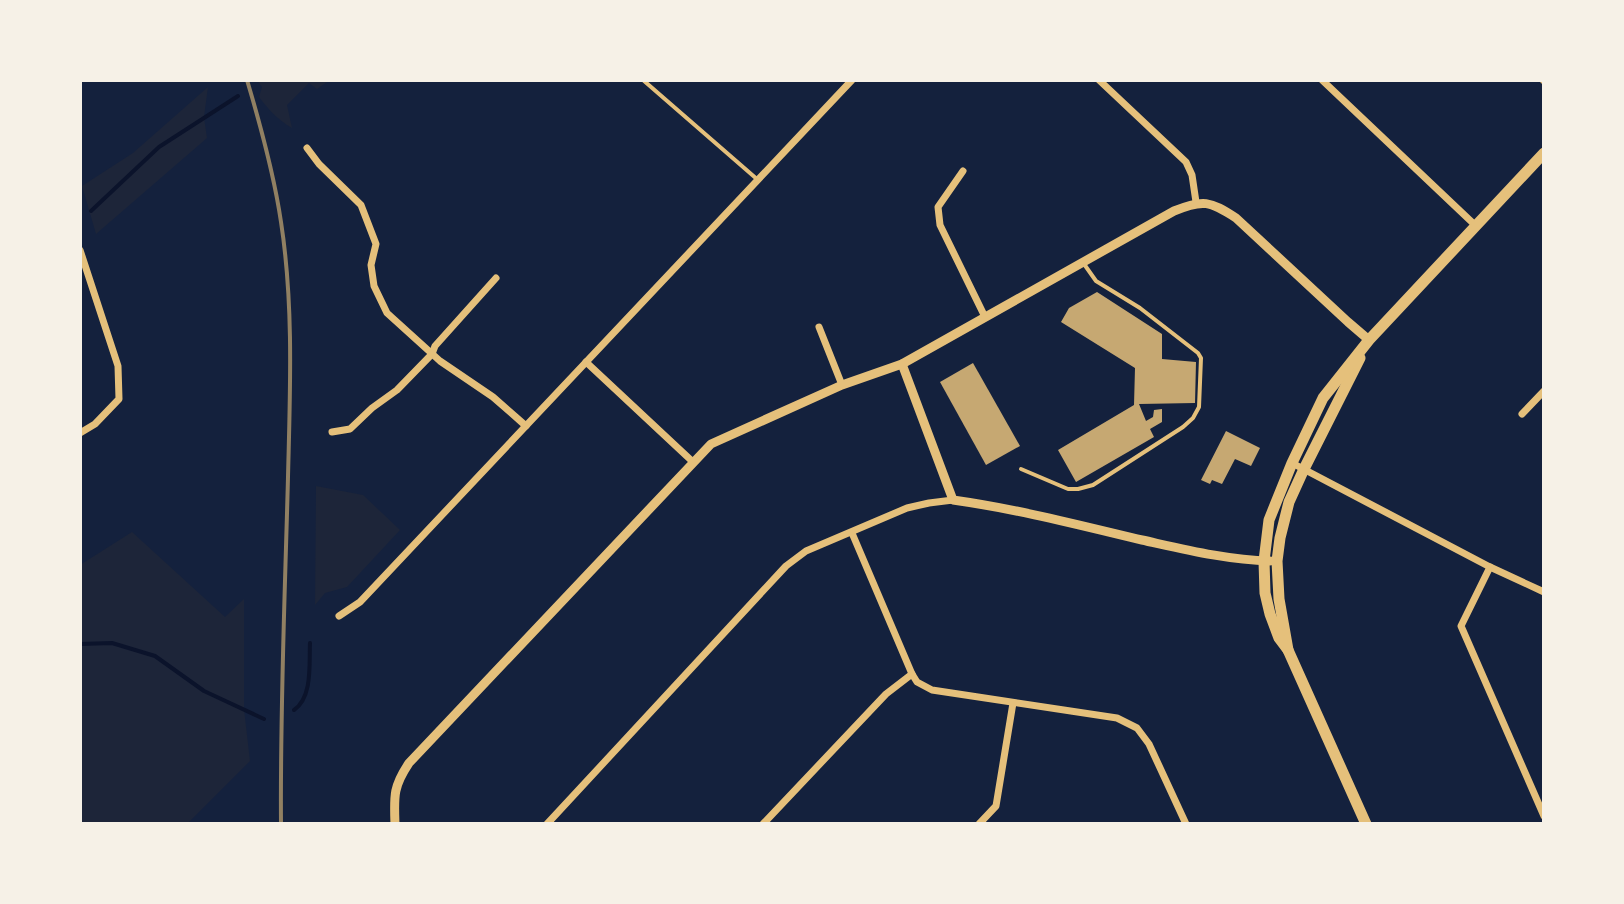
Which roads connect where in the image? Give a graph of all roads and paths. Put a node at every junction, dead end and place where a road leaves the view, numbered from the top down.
1 (643, 80) edge
2 (852, 80) edge
3 (1099, 80) edge
4 (1322, 80) edge
5 (307, 148) dead end
6 (1544, 153) edge
7 (963, 171) dead end
8 (758, 180) junction
9 (1196, 202) junction
10 (1476, 226) junction
11 (80, 250) edge
12 (1083, 262) junction
13 (496, 278) dead end
14 (985, 317) junction
15 (819, 327) dead end
16 (1369, 340) junction
17 (432, 354) junction
18 (586, 362) junction
19 (902, 364) junction
20 (842, 385) junction
21 (1544, 391) edge
22 (1522, 414) dead end
23 (526, 426) junction
24 (332, 432) dead end
25 (80, 433) edge
26 (693, 462) junction
27 (1292, 463) junction
28 (1021, 469) dead end
29 (1304, 469) junction
30 (953, 500) junction
31 (852, 533) junction
32 (1264, 561) junction
33 (1277, 561) junction
34 (1490, 567) junction
35 (1544, 592) edge
36 (339, 616) dead end
37 (1288, 650) junction
38 (912, 674) junction
39 (1013, 703) junction
40 (1544, 816) edge
41 (395, 824) edge
42 (547, 824) edge
43 (763, 824) edge
44 (979, 824) edge
45 (1186, 824) edge
46 (1366, 824) edge

1 - 8 lane
2 - 8 street
3 - 9 street
4 - 10 street
5 - 17 street
6 - 10 main road
7 - 14 street
8 - 18 street
9 - 12 street
9 - 16 street
10 - 16 main road
11 - 25 street
12 - 14 street
12 - 28 lane
13 - 17 street
14 - 19 street
15 - 20 street
16 - 27 main road
16 - 29 main road
17 - 23 street
17 - 24 street
18 - 23 street
18 - 26 street
19 - 20 street
19 - 30 street
20 - 26 street
21 - 22 street
23 - 36 street
26 - 41 street
27 - 29 street
27 - 32 main road
29 - 33 main road
29 - 34 street
30 - 31 street
30 - 32 street
31 - 38 street
31 - 42 street
32 - 33 street
32 - 37 main road
33 - 37 main road
34 - 35 street
34 - 40 street
37 - 46 main road
38 - 39 street
38 - 43 street
39 - 44 street
39 - 45 street

